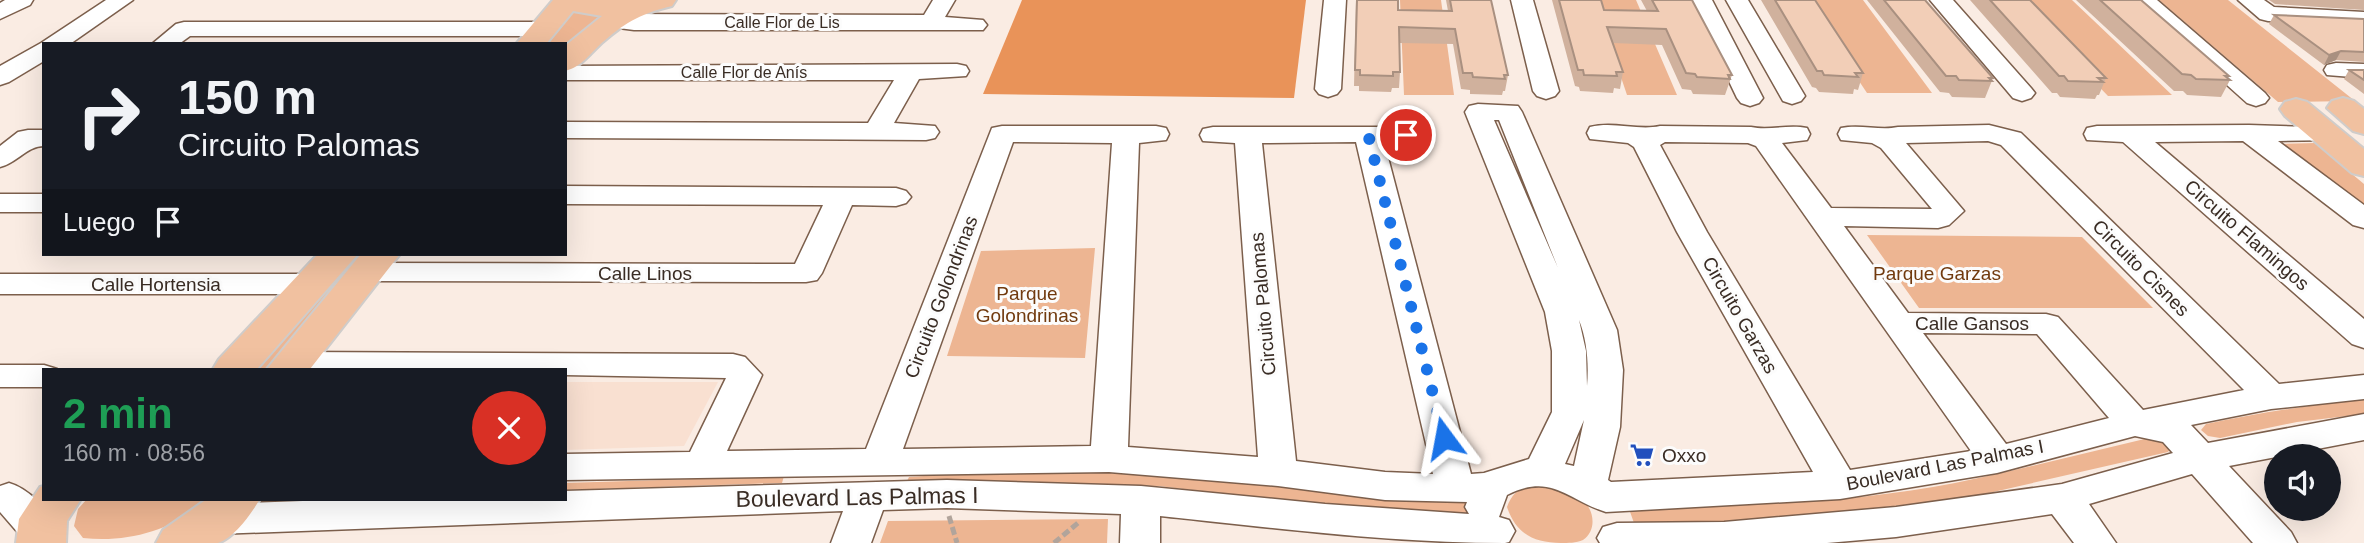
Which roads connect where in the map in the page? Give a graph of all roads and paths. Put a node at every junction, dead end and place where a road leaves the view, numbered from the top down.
1 (22, 0) edge
2 (122, 0) edge
3 (568, 0) edge
4 (662, 0) edge
5 (944, 0) edge
6 (1335, 0) edge
7 (1522, 0) edge
8 (1701, 0) edge
9 (1737, 0) edge
10 (1941, 0) edge
11 (2143, 0) edge
12 (2249, 0) edge
13 (0, 12) edge
14 (625, 17) junction
15 (2364, 19) edge
16 (931, 22) junction
17 (975, 25) dead end
18 (158, 36) edge
19 (537, 36) edge
20 (56, 42) edge
21 (42, 51) edge
22 (569, 69) edge
23 (2336, 70) dead end
24 (957, 71) dead end
25 (2364, 71) edge
26 (911, 72) junction
27 (0, 77) edge
28 (1328, 89) dead end
29 (1546, 91) dead end
30 (2022, 93) dead end
31 (1791, 96) dead end
32 (1750, 98) dead end
33 (2256, 98) dead end
34 (2296, 109) dead end
35 (2344, 122) edge
36 (567, 130) edge
37 (876, 131) junction
38 (926, 132) dead end
39 (1600, 133) dead end
40 (2249, 133) junction
41 (1368, 134) junction
42 (1797, 134) dead end
43 (1851, 134) dead end
44 (2098, 134) dead end
45 (2130, 134) junction
46 (1213, 135) dead end
47 (1248, 135) junction
48 (1406, 135) dead end
49 (0, 137) edge
50 (36, 138) edge
51 (1766, 140) junction
52 (1645, 142) junction
53 (1891, 142) junction
54 (0, 159) edge
55 (2364, 166) edge
56 (567, 195) edge
57 (842, 196) junction
58 (896, 197) dead end
59 (42, 203) edge
60 (0, 204) edge
61 (1822, 217) junction
62 (2364, 219) edge
63 (371, 263) edge
64 (0, 284) edge
65 (313, 284) junction
66 (1897, 323) junction
67 (2364, 337) edge
68 (290, 366) edge
69 (235, 368) edge
70 (0, 376) edge
71 (42, 376) edge
72 (2364, 387) edge
73 (2271, 397) junction
74 (2135, 424) junction
75 (2357, 435) edge
76 (2201, 458) junction
77 (1109, 459) junction
78 (1997, 460) junction
79 (703, 463) junction
80 (567, 467) edge
81 (1543, 469) junction
82 (1278, 472) junction
83 (874, 479) junction
84 (833, 480) junction
85 (1840, 485) junction
86 (1473, 488) junction
87 (1596, 490) junction
88 (2062, 498) junction
89 (1141, 500) junction
90 (211, 520) edge
91 (1326, 531) edge
92 (1902, 533) edge
93 (1501, 537) edge
94 (1725, 540) edge
95 (1614, 541) edge
96 (851, 543) edge
97 (1140, 543) edge
98 (2096, 543) edge
99 (2277, 543) edge

1 - 13 street
2 - 20 street
3 - 14 main road
3 - 19 main road
4 - 14 main road
5 - 16 street
6 - 28 street
7 - 29 street
8 - 32 street
9 - 31 street
10 - 30 street
11 - 33 street
12 - 15 street
14 - 16 street, Calle Flor de Lis
14 - 22 main road
16 - 17 street, Calle Flor de Lis
18 - 19 street
21 - 27 street
22 - 26 street, Calle Flor de Anís
23 - 25 street
24 - 26 street, Calle Flor de Anís
26 - 37 street
34 - 35 main road
35 - 40 street
35 - 55 main road
36 - 37 street
37 - 38 street
39 - 52 street
40 - 45 street
40 - 62 street
41 - 47 street
41 - 48 street
41 - 86 street
42 - 51 street
43 - 53 street, Circuito Cisnes
44 - 45 street
45 - 67 street, Circuito Flamingos
46 - 47 street
47 - 82 street, Circuito Palomas
49 - 50 street
50 - 54 street
51 - 52 street
51 - 61 street
52 - 85 street, Circuito Garzas
53 - 61 street
53 - 73 street, Circuito Cisnes
56 - 57 street
57 - 58 street
57 - 63 street, Calle Linos
59 - 60 street
61 - 66 street
63 - 65 main road
63 - 68 main road
64 - 65 street, Calle Hortensia
65 - 69 main road
66 - 74 street, Calle Gansos
66 - 78 street
68 - 79 street
70 - 71 street
72 - 73 street, Boulevard Las Palmas I
73 - 74 street, Boulevard Las Palmas I
74 - 76 street
74 - 78 street, Boulevard Las Palmas I
75 - 76 street
76 - 88 street
76 - 99 street
77 - 82 street, Boulevard Las Palmas I
77 - 83 street, Boulevard Las Palmas I
77 - 83 street, Circuito Golondrinas
78 - 85 street, Boulevard Las Palmas I
79 - 80 street, Boulevard Las Palmas I
79 - 84 street, Boulevard Las Palmas I
81 - 86 street
81 - 87 street
81 - 87 street
82 - 86 street, Boulevard Las Palmas I
83 - 84 street, Boulevard Las Palmas I
83 - 89 street, Boulevard Las Palmas I
83 - 96 street, Circuito Golondrinas
84 - 90 street, Boulevard Las Palmas I
85 - 87 street, Boulevard Las Palmas I
86 - 93 street
87 - 95 street
88 - 92 street
88 - 98 street
89 - 91 street, Boulevard Las Palmas I
89 - 97 street
91 - 93 street, Boulevard Las Palmas I
92 - 94 street
94 - 95 street

